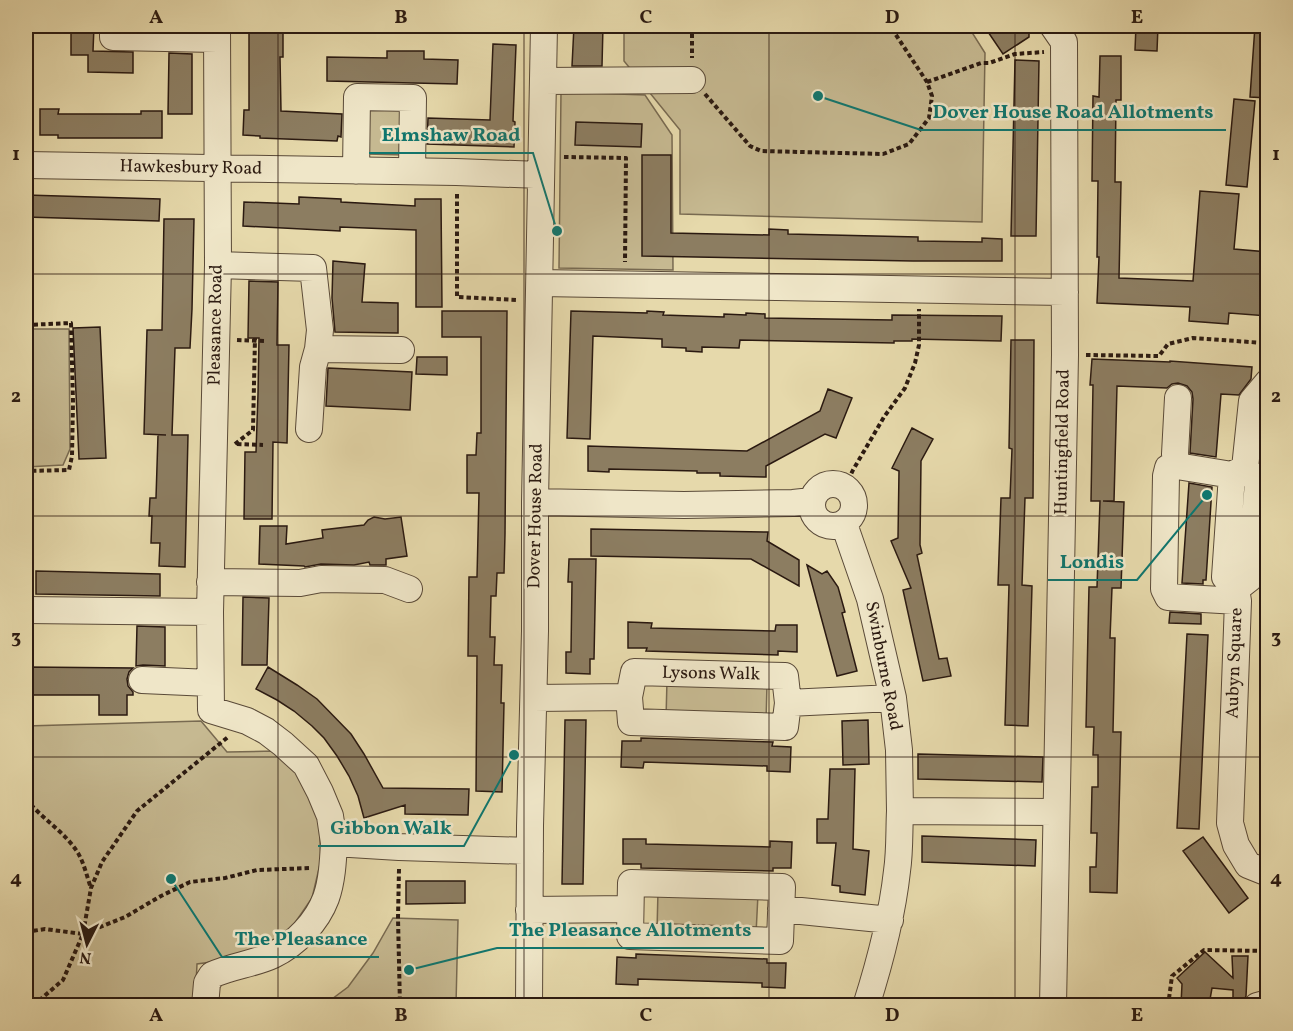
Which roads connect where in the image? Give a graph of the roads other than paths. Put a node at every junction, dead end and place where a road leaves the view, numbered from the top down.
1 (113, 26) edge
2 (544, 26) edge
3 (1053, 26) edge
4 (217, 32) edge
5 (692, 80) road end
6 (543, 81) junction
7 (26, 165) edge
8 (541, 166) junction
9 (218, 168) junction
10 (356, 171) junction
11 (412, 171) junction
12 (218, 265) junction
13 (540, 292) junction
14 (1065, 292) junction
15 (318, 349) junction
16 (401, 350) dead end
17 (1268, 382) edge
18 (1178, 398) dead end
19 (309, 429) dead end
20 (1177, 466) junction
21 (1238, 472) junction
22 (812, 501) junction
23 (535, 502) junction
24 (844, 524) junction
25 (210, 582) junction
26 (409, 589) dead end
27 (1237, 595) junction
28 (26, 610) edge
29 (210, 612) junction
30 (142, 680) dead end
31 (210, 683) junction
32 (629, 697) junction
33 (534, 698) junction
34 (893, 698) junction
35 (788, 703) junction
36 (900, 811) junction
37 (1055, 812) junction
38 (530, 851) junction
39 (334, 856) junction
40 (1268, 873) edge
41 (630, 909) junction
42 (781, 909) junction
43 (529, 910) junction
44 (890, 920) junction
45 (1268, 1003) edge
46 (205, 1005) edge
47 (528, 1005) edge
48 (866, 1005) edge
49 (1053, 1005) edge
50 (1257, 1005) edge

1 - 4 street, Pleasance Road
2 - 6 street, Dover House Road
3 - 14 street, Huntingfield Road
4 - 9 street, Pleasance Road
5 - 6 street
6 - 8 street, Dover House Road
7 - 9 street, Hawkesbury Road
8 - 11 street, Hawkesbury Road
8 - 13 street, Dover House Road
9 - 10 street, Hawkesbury Road
9 - 12 street, Pleasance Road
10 - 11 street, Hawkesbury Road
10 - 11 street
12 - 15 street
12 - 25 street, Pleasance Road
13 - 14 street
13 - 23 street, Dover House Road
14 - 37 street, Huntingfield Road
15 - 16 street
15 - 19 street
17 - 21 street
18 - 20 street
20 - 21 street
20 - 27 street
21 - 27 street, Aubyn Square
22 - 23 street
22 - 24 street
22 - 24 street
23 - 33 street, Dover House Road
24 - 34 street, Swinburne Road
25 - 26 street
25 - 29 street, Pleasance Road
27 - 40 street, Aubyn Square
28 - 29 street
29 - 31 street, Pleasance Road
30 - 31 street
31 - 39 street, Pleasance Road
32 - 33 street
32 - 35 street
32 - 35 street, Lysons Walk
33 - 38 street, Dover House Road
34 - 35 street
34 - 36 street, Swinburne Road
36 - 37 street
36 - 44 street, Swinburne Road
37 - 49 street, Huntingfield Road
38 - 39 street
38 - 43 street, Dover House Road
39 - 46 street
41 - 42 street
41 - 42 street
41 - 43 street
42 - 44 street
43 - 47 street, Dover House Road
44 - 48 street, Swinburne Road
45 - 50 street

